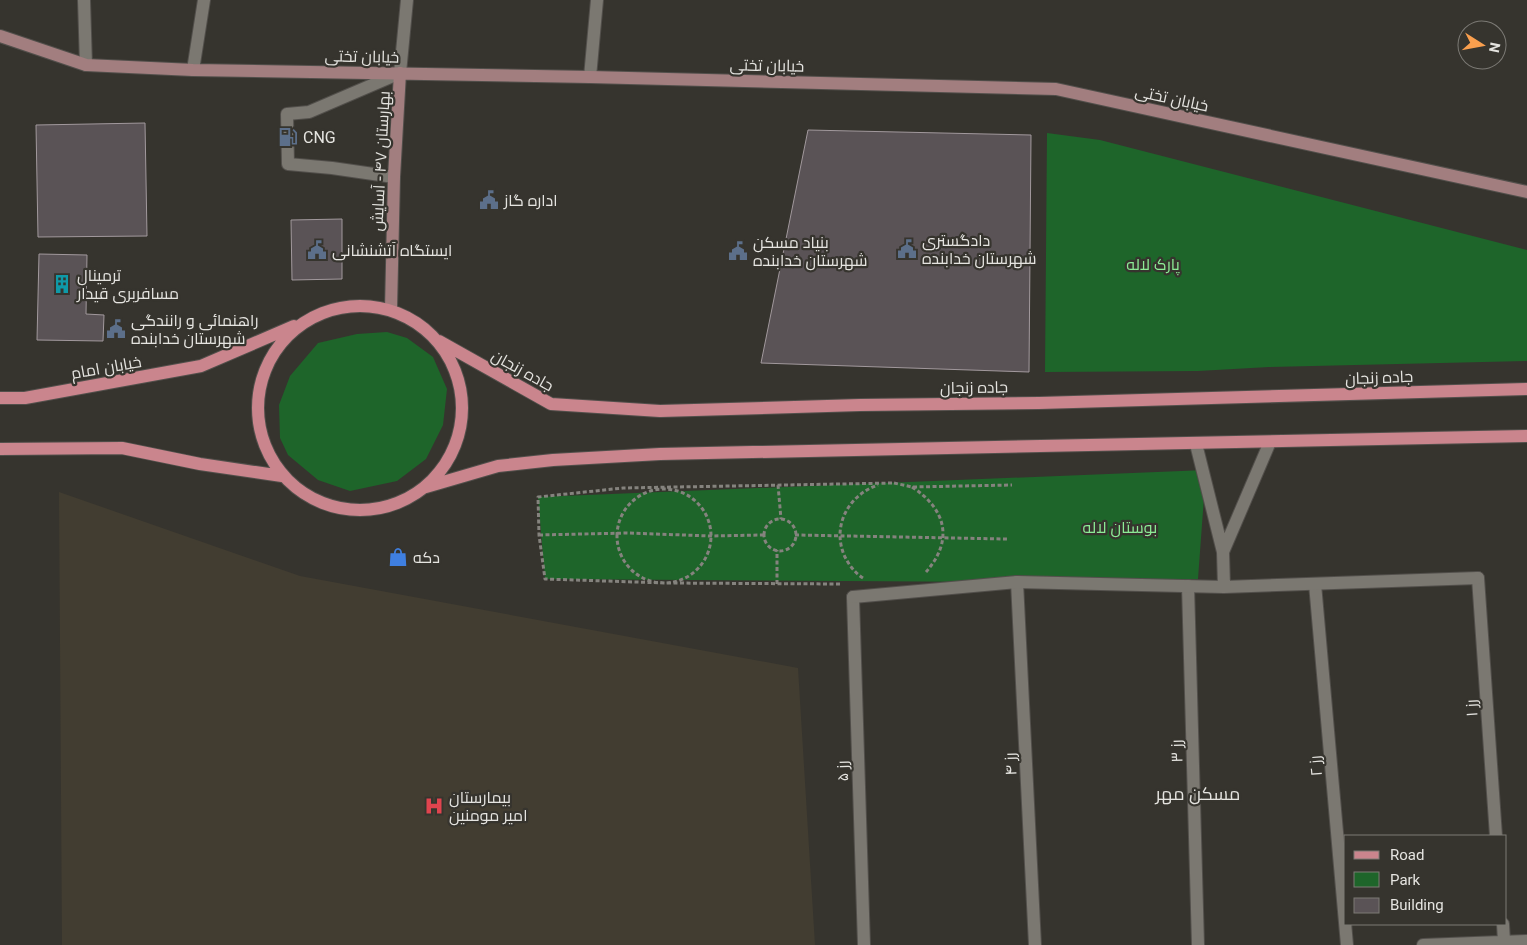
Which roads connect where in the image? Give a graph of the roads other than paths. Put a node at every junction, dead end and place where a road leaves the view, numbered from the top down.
1 (84, 0) edge
2 (204, 0) edge
3 (408, 0) edge
4 (597, 0) edge
5 (0, 36) edge
6 (86, 64) junction
7 (193, 70) junction
8 (400, 73) junction
9 (590, 77) junction
10 (394, 178) junction
11 (1527, 192) edge
12 (391, 309) junction
13 (299, 324) junction
14 (439, 341) junction
15 (1527, 389) edge
16 (0, 398) edge
17 (1527, 436) edge
18 (1270, 442) junction
19 (1196, 444) junction
20 (0, 448) edge
21 (282, 476) junction
22 (426, 486) junction
23 (1224, 552) junction
24 (1017, 582) junction
25 (1315, 584) junction
26 (1188, 586) junction
27 (1224, 587) junction
28 (1496, 835) edge
29 (1344, 911) edge
30 (1345, 925) edge
31 (1503, 925) edge
32 (1527, 941) edge
33 (1504, 942) junction
34 (864, 945) edge
35 (1035, 945) edge
36 (1198, 945) edge
37 (1347, 945) edge
38 (1423, 945) edge

1 - 6 street
2 - 7 street
3 - 8 street
4 - 9 street
5 - 6 street, خیابان تختی
6 - 7 street, خیابان تختی
7 - 8 street, خیابان تختی
8 - 9 street, خیابان تختی
8 - 10 street, بهارستان ۴۷ - آسایش
8 - 10 street
9 - 11 street, خیابان تختی
10 - 12 street, بهارستان ۴۷ - آسایش
12 - 13 main road, خیابان امام
12 - 14 main road, خیابان امام
13 - 16 main road, خیابان امام
13 - 21 main road
14 - 15 main road, جاده زنجان
14 - 22 main road
17 - 18 main road
18 - 19 main road
18 - 23 street
19 - 22 main road
19 - 23 street
20 - 21 main road
21 - 22 main road
23 - 27 street
24 - 26 street
24 - 34 street, رز ۵
24 - 35 street, رز ۴
25 - 27 street
25 - 28 street, رز ۱
25 - 29 street, رز ۲
26 - 27 street
26 - 36 street, رز ۳
30 - 37 street, رز ۲
31 - 33 street
32 - 33 street
33 - 38 street

